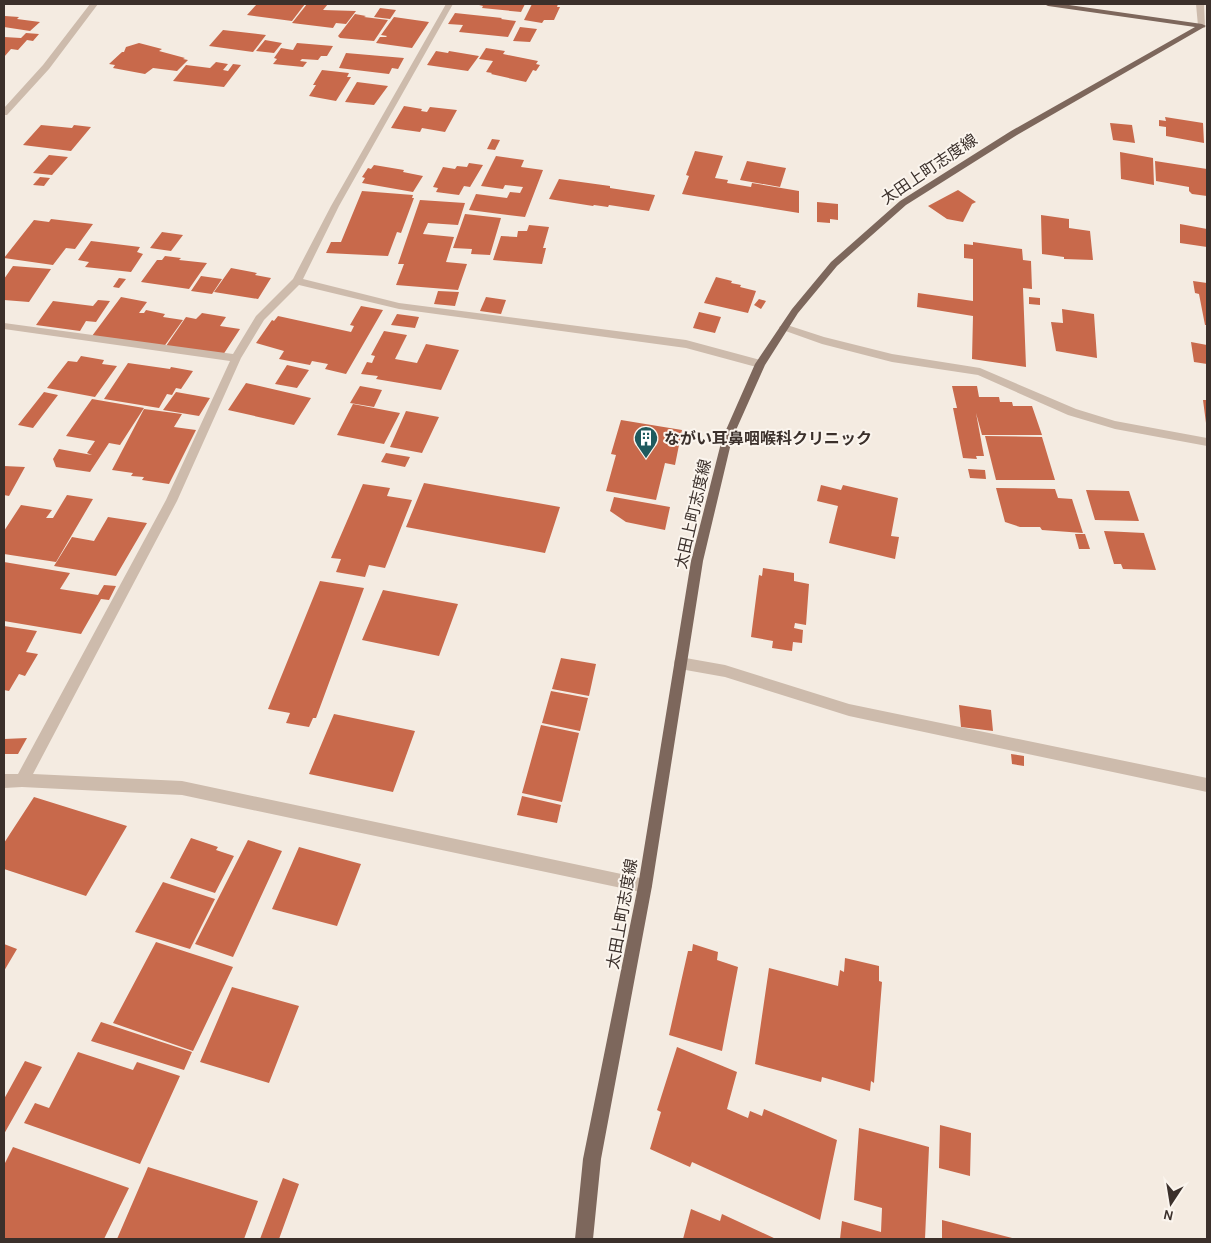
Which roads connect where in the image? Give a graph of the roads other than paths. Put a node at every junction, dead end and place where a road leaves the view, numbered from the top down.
1 (94, 4) edge
2 (449, 4) edge
3 (1048, 4) edge
4 (1200, 4) edge
5 (1204, 27) edge
6 (4, 112) edge
7 (297, 281) junction
8 (4, 326) edge
9 (784, 328) junction
10 (236, 358) junction
11 (760, 364) junction
12 (1207, 442) edge
13 (680, 663) junction
14 (22, 780) junction
15 (4, 781) edge
16 (1207, 785) edge
17 (644, 886) junction
18 (584, 1239) edge

1 - 6 street
2 - 7 street
3 - 5 main road
4 - 5 street
5 - 9 main road, 太田上町志度線
7 - 10 street
7 - 11 street
8 - 10 street
9 - 11 main road, 太田上町志度線
9 - 12 street
10 - 14 street
11 - 13 main road, 太田上町志度線
13 - 16 street
13 - 17 main road, 太田上町志度線
14 - 15 street
14 - 17 street
17 - 18 main road, 太田上町志度線

